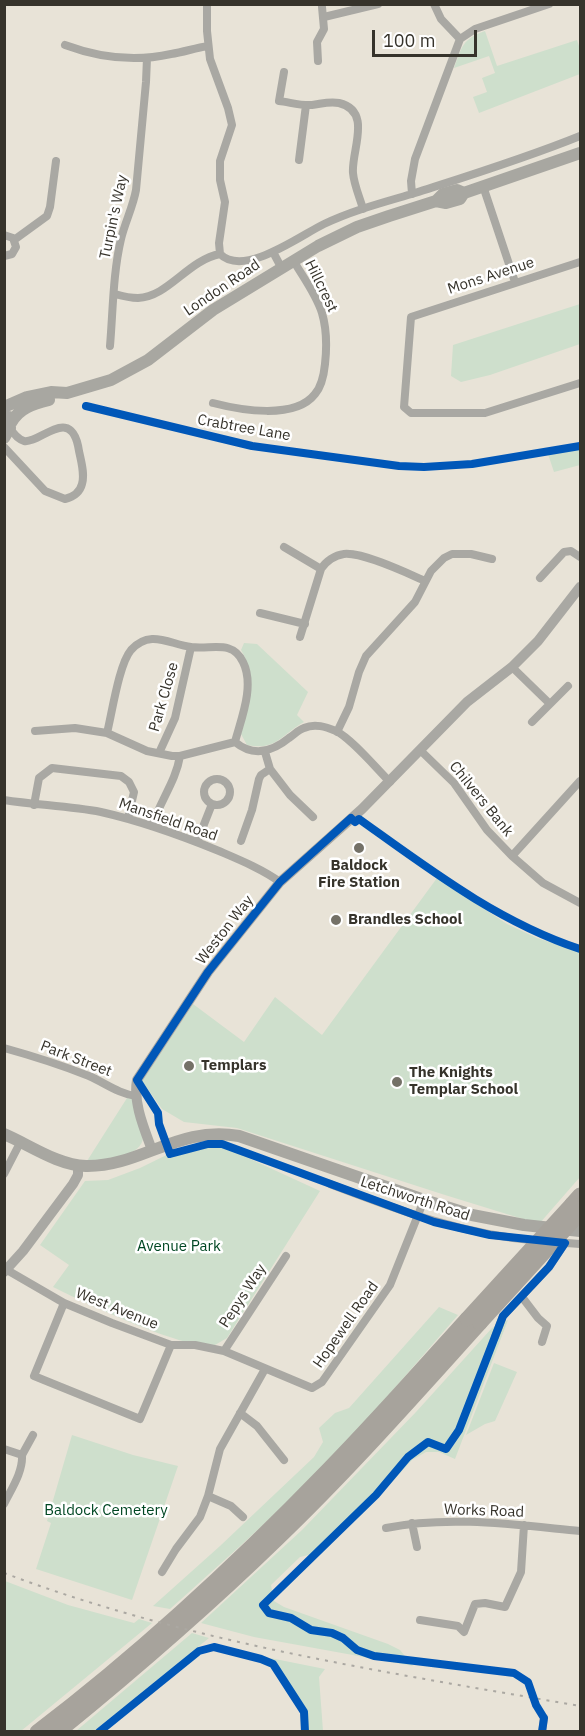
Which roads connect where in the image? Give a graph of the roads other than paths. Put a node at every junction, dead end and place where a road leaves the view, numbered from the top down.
1 (207, 4) edge
2 (378, 4) edge
3 (434, 4) edge
4 (549, 4) edge
5 (322, 7) dead end
6 (324, 17) junction
7 (460, 39) junction
8 (66, 45) dead end
9 (208, 46) junction
10 (147, 58) junction
11 (318, 61) dead end
12 (284, 72) dead end
13 (306, 105) junction
14 (580, 136) edge
15 (580, 153) edge
16 (299, 160) dead end
17 (56, 161) dead end
18 (483, 186) junction
19 (412, 194) junction
20 (394, 199) junction
21 (363, 209) junction
22 (398, 213) junction
23 (4, 235) edge
24 (15, 240) junction
25 (273, 252) junction
26 (220, 254) junction
27 (4, 256) edge
28 (293, 260) junction
29 (580, 262) edge
30 (281, 267) junction
31 (515, 282) junction
32 (115, 294) junction
33 (110, 345) dead end
34 (580, 383) edge
35 (67, 393) junction
36 (213, 404) dead end
37 (4, 407) edge
38 (4, 411) edge
39 (8, 430) edge
40 (4, 447) edge
41 (284, 547) dead end
42 (580, 557) edge
43 (492, 559) dead end
44 (321, 569) junction
45 (540, 578) dead end
46 (425, 581) junction
47 (580, 587) edge
48 (260, 613) dead end
49 (306, 624) junction
50 (300, 637) dead end
51 (191, 647) junction
52 (512, 668) junction
53 (568, 686) dead end
54 (550, 704) junction
55 (532, 722) dead end
56 (35, 730) dead end
57 (337, 732) junction
58 (107, 733) junction
59 (235, 742) junction
60 (420, 750) junction
61 (265, 752) junction
62 (159, 753) junction
63 (180, 756) junction
64 (270, 769) junction
65 (580, 781) edge
66 (390, 782) junction
67 (4, 800) edge
68 (212, 804) dead end
69 (34, 805) junction
70 (313, 817) dead end
71 (128, 818) junction
72 (152, 826) junction
73 (241, 841) dead end
74 (197, 842) junction
75 (512, 856) junction
76 (280, 882) junction
77 (580, 903) edge
78 (4, 1048) edge
79 (136, 1096) junction
80 (4, 1134) edge
81 (21, 1141) junction
82 (152, 1150) junction
83 (78, 1165) junction
84 (4, 1174) edge
85 (330, 1184) dead end
86 (424, 1200) junction
87 (578, 1204) edge
88 (419, 1217) junction
89 (580, 1231) edge
90 (565, 1243) junction
91 (580, 1244) edge
92 (286, 1256) dead end
93 (6, 1271) edge
94 (522, 1297) junction
95 (64, 1303) junction
96 (473, 1321) junction
97 (495, 1337) dead end
98 (542, 1342) dead end
99 (171, 1345) junction
100 (224, 1351) junction
101 (265, 1369) junction
102 (240, 1413) junction
103 (33, 1436) dead end
104 (4, 1449) edge
105 (22, 1455) junction
106 (284, 1460) dead end
107 (208, 1497) junction
108 (4, 1504) edge
109 (243, 1517) dead end
110 (412, 1523) junction
111 (524, 1525) junction
112 (386, 1528) dead end
113 (580, 1531) edge
114 (417, 1547) dead end
115 (162, 1572) dead end
116 (420, 1620) dead end
117 (544, 1718) dead end
118 (37, 1731) edge
119 (58, 1731) edge
120 (542, 1731) edge

1 - 9 street
2 - 6 street
3 - 7 street
4 - 7 street
5 - 6 street
6 - 11 street
7 - 19 street
8 - 10 street
9 - 10 street
9 - 26 street
10 - 32 street, Turpin's Way
12 - 13 street
13 - 16 street
13 - 21 street
14 - 19 street, London Road
15 - 18 main road, London Road
17 - 24 street
18 - 22 main road, London Road
18 - 31 street
19 - 20 street, London Road
20 - 21 street, London Road
20 - 22 street
21 - 25 street, London Road
22 - 28 main road, London Road
23 - 24 street
24 - 27 street
25 - 26 street, London Road
25 - 30 street
26 - 32 street
28 - 30 main road, London Road
28 - 36 street, Hillcrest
29 - 31 street, Mons Avenue
30 - 35 main road, London Road
31 - 34 street, Mons Avenue
32 - 33 street, Turpin's Way
35 - 37 main road, London Road
35 - 39 main road, London Road
38 - 39 main road
39 - 40 street
41 - 44 street
42 - 45 street
43 - 46 street
44 - 46 street
44 - 49 street
46 - 57 street
47 - 52 street, Weston Way
48 - 49 street
49 - 50 street
51 - 58 street
51 - 59 street
51 - 62 street, Park Close
52 - 54 street
52 - 60 street, Weston Way
53 - 54 street
54 - 55 street
56 - 58 street
57 - 61 street
57 - 66 street
58 - 62 street
59 - 61 street
59 - 63 street
60 - 66 street, Weston Way
60 - 75 street, Chilvers Bank
61 - 64 street
62 - 63 street
63 - 72 street
64 - 70 street
64 - 73 street
65 - 75 street
66 - 76 street, Weston Way
67 - 69 street, Mansfield Road
68 - 74 street
69 - 71 street, Mansfield Road
69 - 71 street
71 - 72 street, Mansfield Road
72 - 74 street, Mansfield Road
74 - 76 street, Mansfield Road
75 - 77 street, Chilvers Bank
76 - 79 street, Weston Way
78 - 79 street, Park Street
79 - 82 street
80 - 81 main road
81 - 83 main road
81 - 84 street
82 - 83 main road, Letchworth Road
82 - 86 main road, Letchworth Road
83 - 93 street
85 - 88 street, Letchworth Road
86 - 88 street, Letchworth Road
86 - 89 main road, Letchworth Road
87 - 96 highway, bridge
88 - 90 street, Letchworth Road
88 - 101 street, Hopewell Road
90 - 91 street, Letchworth Road
90 - 94 street
92 - 100 street, Pepys Way
93 - 95 street, West Avenue
94 - 97 street
94 - 98 street
95 - 99 street, West Avenue
95 - 99 street
96 - 118 highway
96 - 119 highway
99 - 100 street, West Avenue
100 - 101 street, Hopewell Road
101 - 102 street
102 - 106 street
102 - 107 street
103 - 105 street
104 - 105 street
105 - 108 street
107 - 109 street
107 - 115 street
110 - 111 street, Works Road
110 - 112 street, Works Road
110 - 114 street
111 - 113 street, Works Road
111 - 116 street
117 - 120 street

